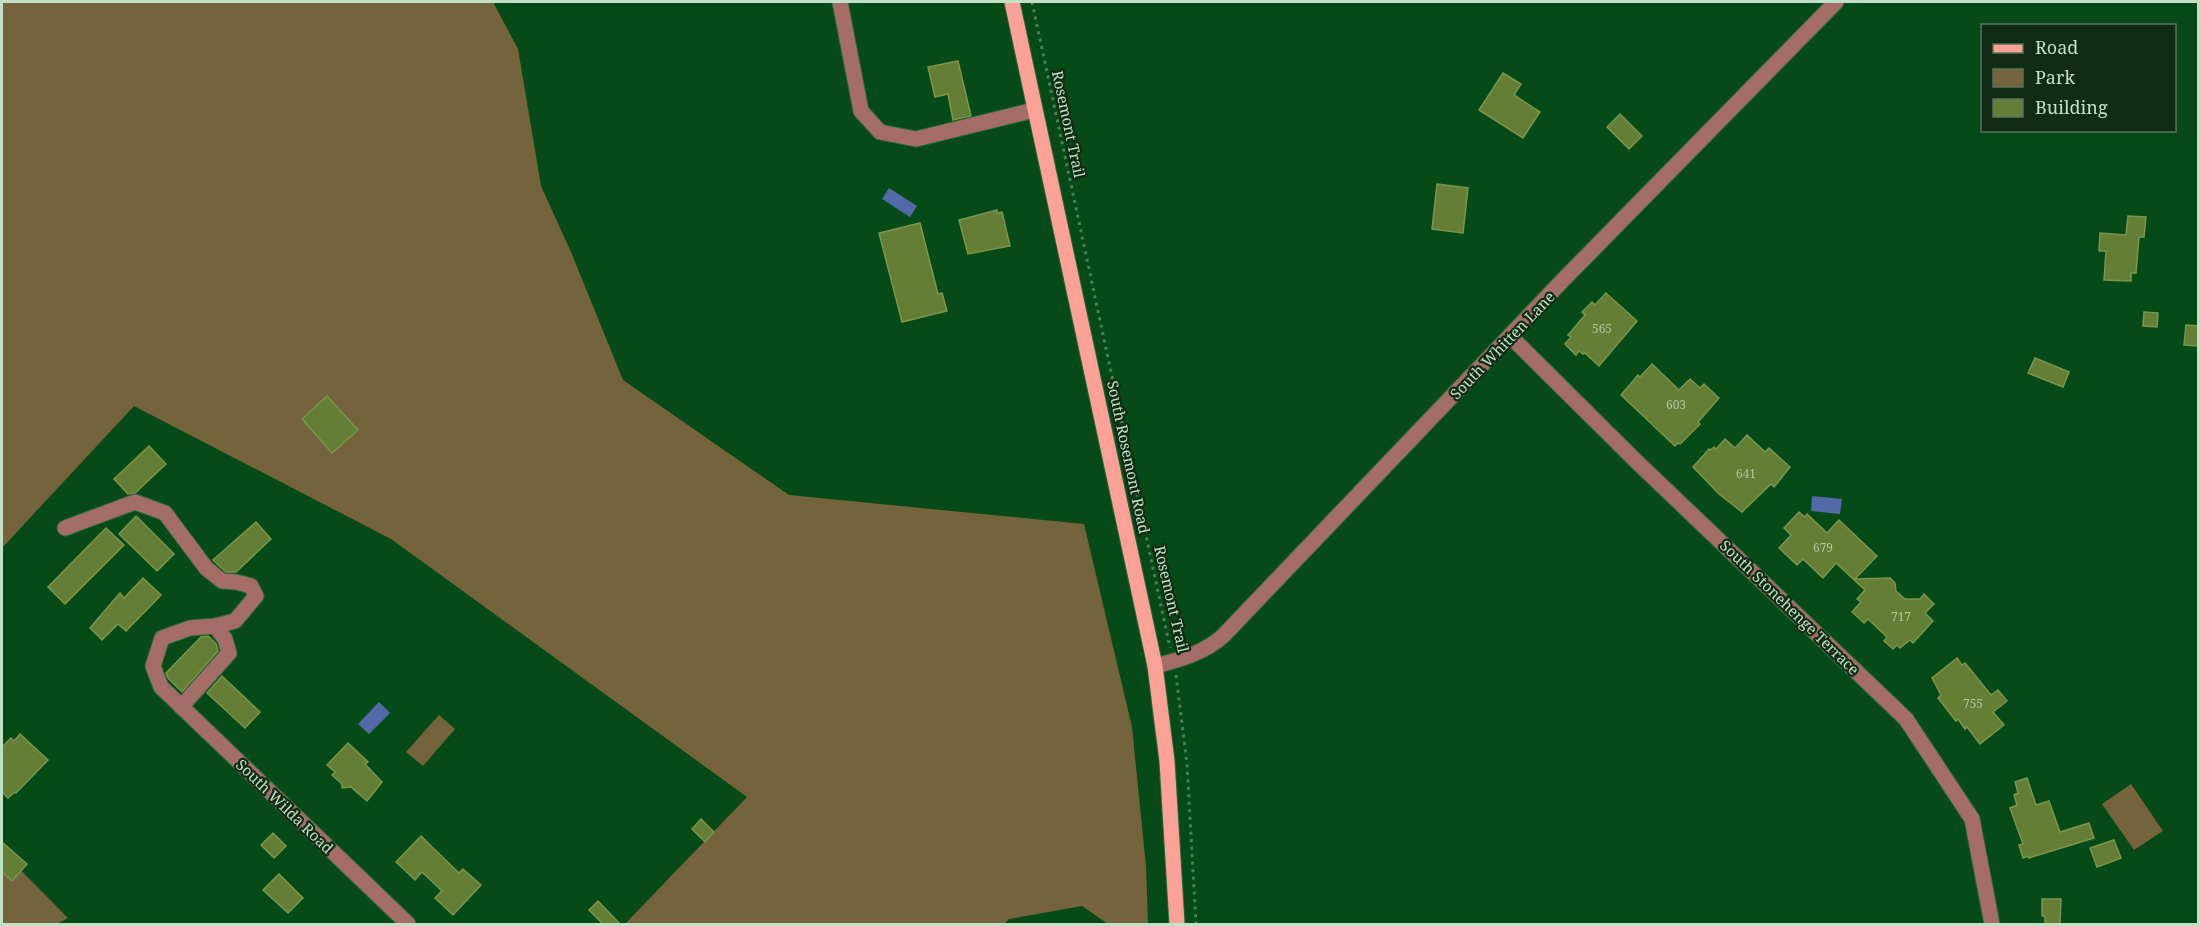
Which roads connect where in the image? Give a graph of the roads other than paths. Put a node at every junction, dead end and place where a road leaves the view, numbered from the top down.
1 (840, 2) edge
2 (1012, 2) edge
3 (1836, 2) edge
4 (1034, 110) junction
5 (1510, 336) junction
6 (64, 528) dead end
7 (215, 626) junction
8 (1155, 666) junction
9 (181, 707) junction
10 (408, 924) edge
11 (1177, 924) edge
12 (1992, 924) edge

1 - 4 street
2 - 4 main road, South Rosemont Road
3 - 5 street, South Whitten Lane
4 - 8 main road, South Rosemont Road
5 - 8 street, South Whitten Lane
5 - 12 street, South Stonehenge Terrace
6 - 7 street
7 - 9 street
7 - 9 street, South Wilda Road
8 - 11 main road, South Rosemont Road
9 - 10 street, South Wilda Road

